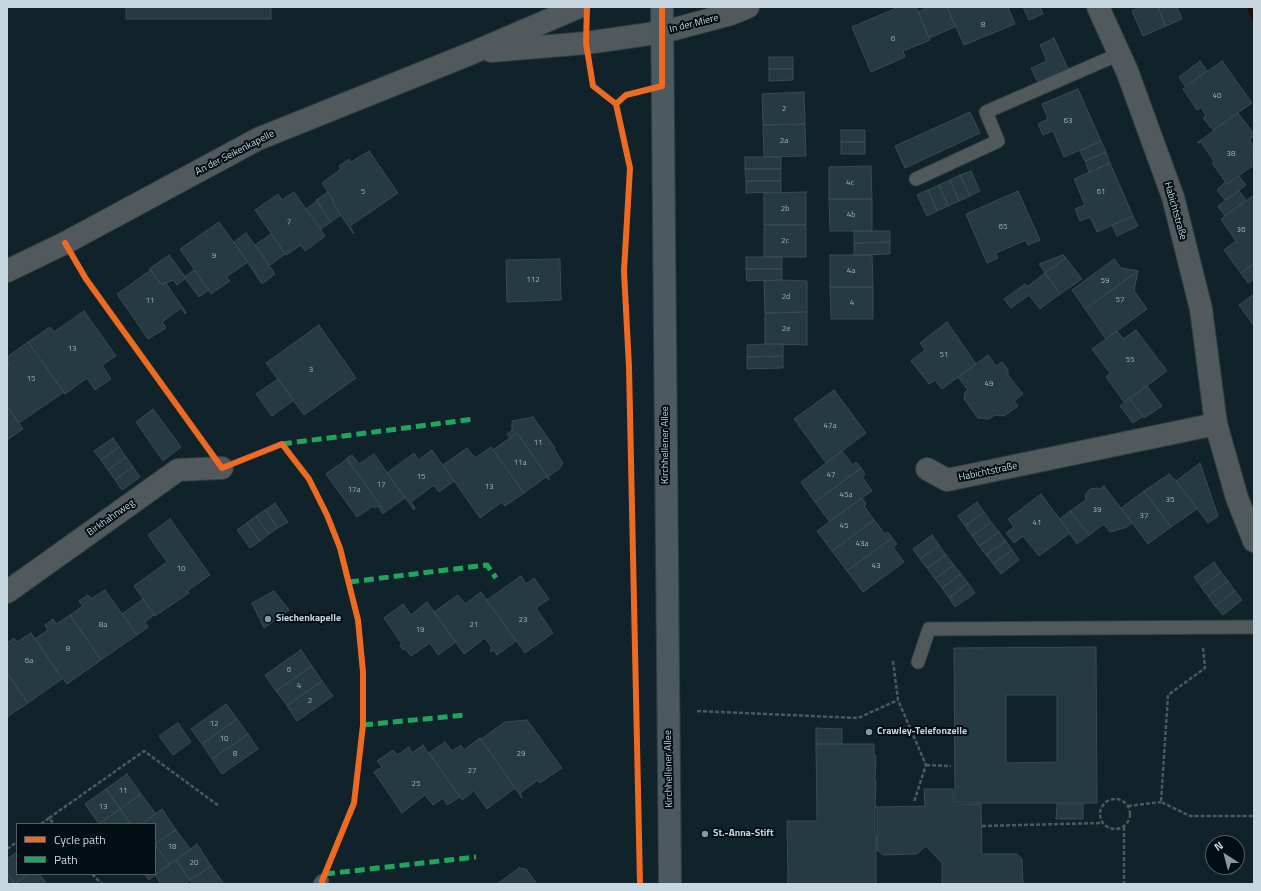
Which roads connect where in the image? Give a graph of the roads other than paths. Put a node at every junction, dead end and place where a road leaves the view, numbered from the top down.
1 (579, 7) edge
2 (662, 7) edge
3 (748, 7) edge
4 (1098, 7) edge
5 (663, 32) junction
6 (472, 53) junction
7 (1119, 54) junction
8 (916, 179) dead end
9 (7, 271) edge
10 (1216, 424) junction
11 (222, 468) dead end
12 (927, 469) dead end
13 (1254, 541) edge
14 (7, 592) edge
15 (1254, 627) edge
16 (918, 662) dead end
17 (670, 884) edge

1 - 6 street, An der Seikenkapelle
2 - 5 main road, Kirchhellener Allee
3 - 5 street, In der Miere
4 - 7 street, Habichtstraße
5 - 6 street, An der Seikenkapelle
5 - 17 main road, Kirchhellener Allee
6 - 9 street, An der Seikenkapelle
7 - 8 lane
7 - 10 street, Habichtstraße
10 - 12 street, Habichtstraße
10 - 13 street, Habichtstraße
11 - 14 street, Birkhahnweg
15 - 16 lane

